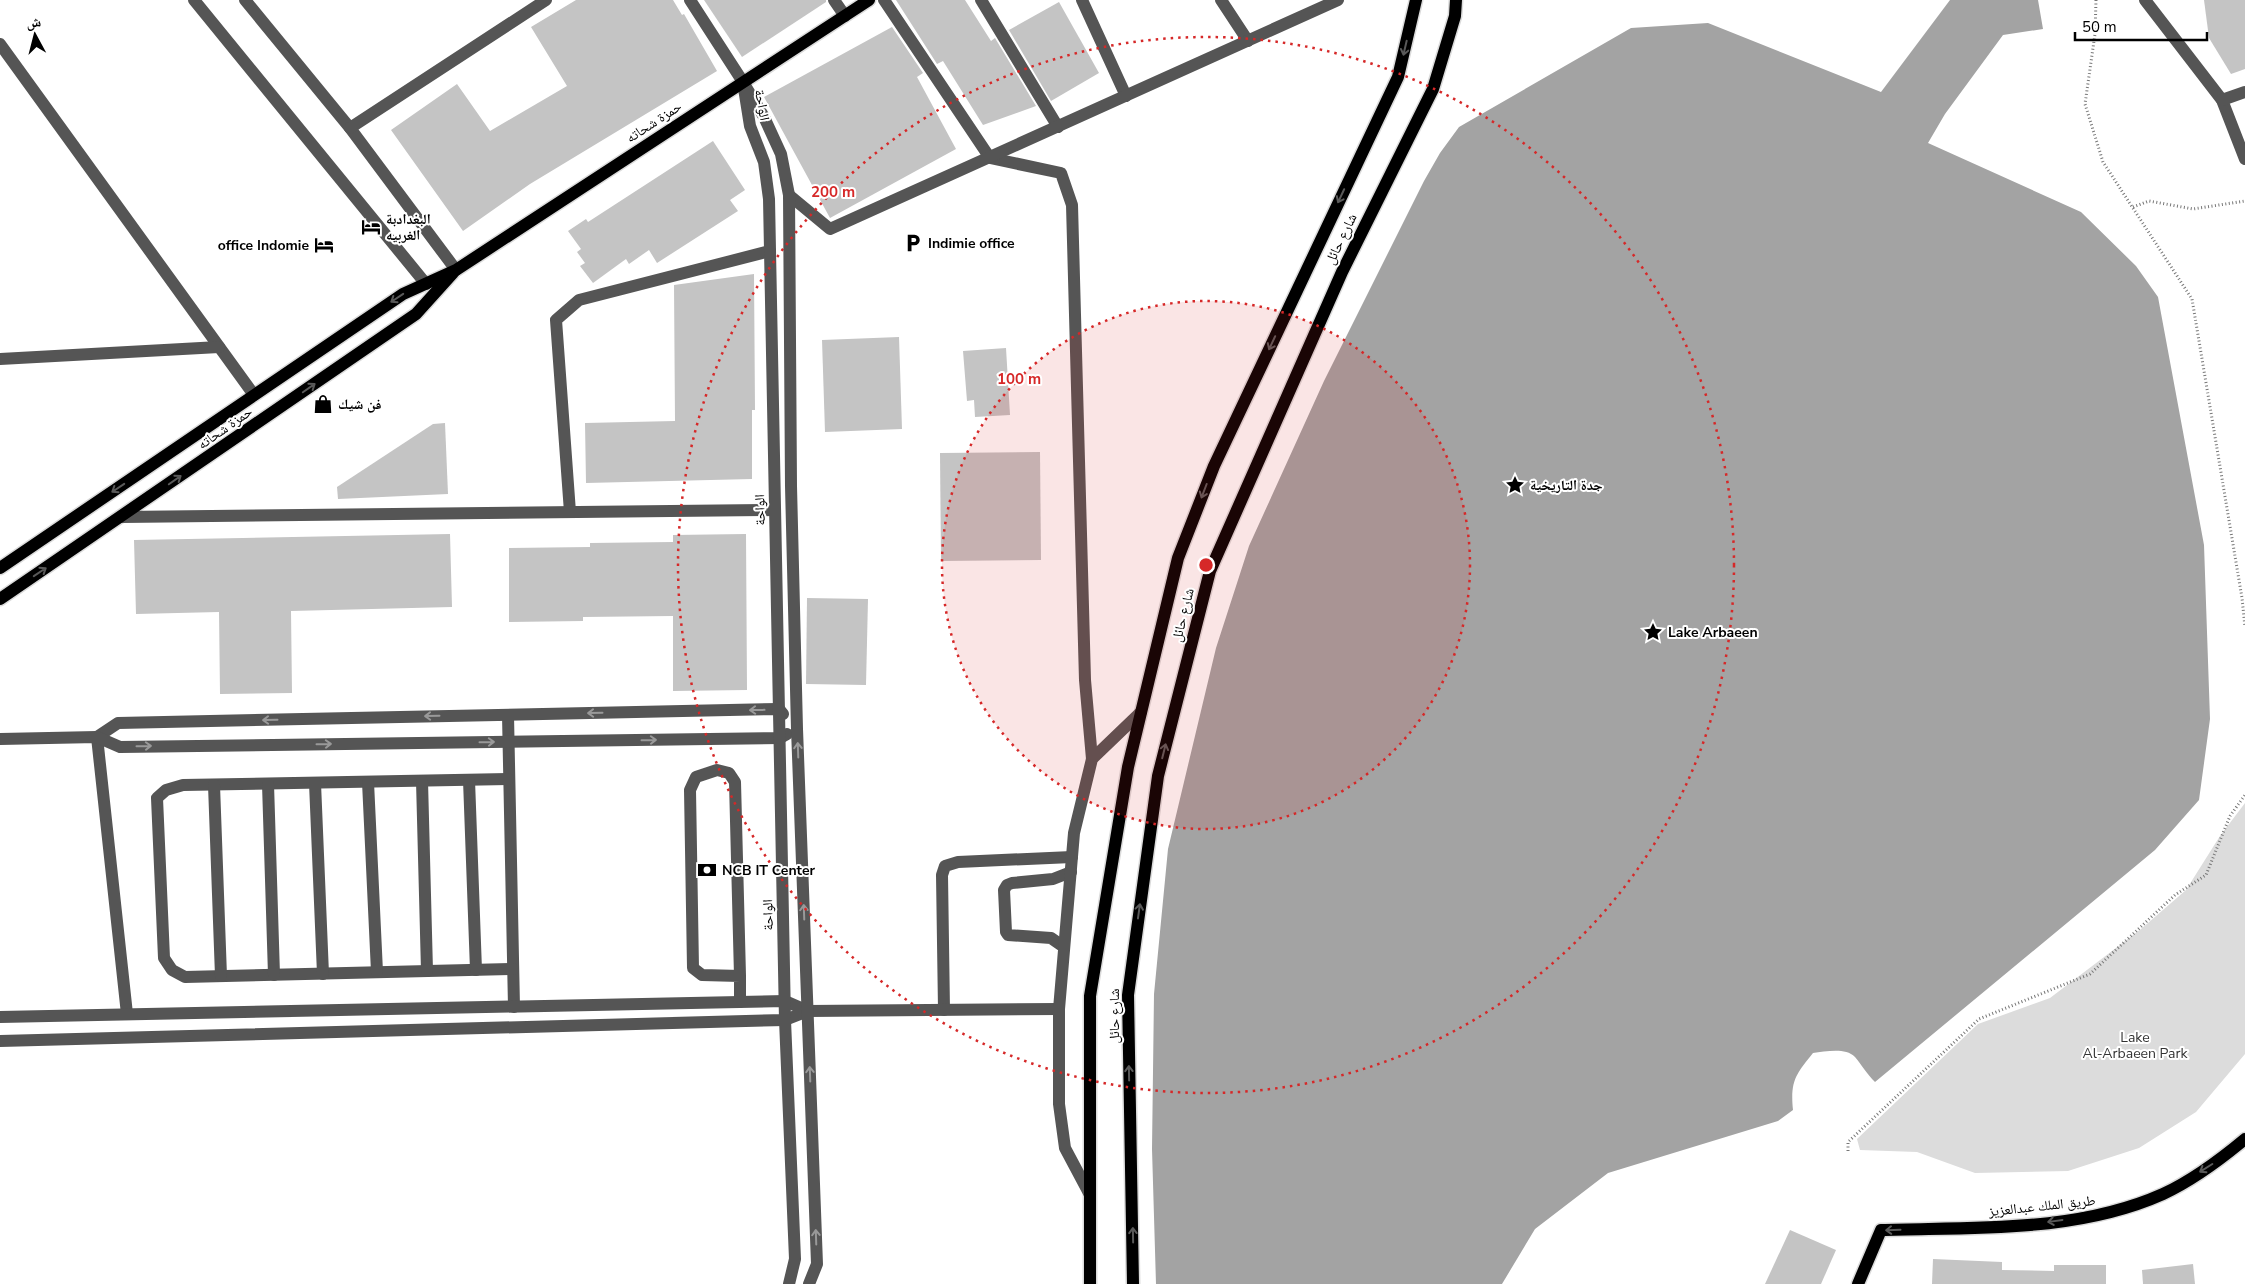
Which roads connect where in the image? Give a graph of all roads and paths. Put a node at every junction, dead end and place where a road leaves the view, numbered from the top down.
1 (194, 0) edge
2 (245, 0) edge
3 (546, 0) edge
4 (690, 0) edge
5 (834, 0) edge
6 (869, 0) edge
7 (884, 0) edge
8 (981, 0) edge
9 (1082, 0) edge
10 (1221, 0) edge
11 (1338, 0) edge
12 (1416, 0) edge
13 (1456, 0) edge
14 (2096, 0) edge
15 (2145, 0) edge
16 (844, 16) junction
17 (1248, 41) junction
18 (0, 44) edge
19 (743, 82) junction
20 (2245, 92) edge
21 (1126, 96) junction
22 (2222, 100) junction
23 (1058, 127) junction
24 (350, 128) junction
25 (990, 158) junction
26 (2245, 159) edge
27 (789, 195) junction
28 (2245, 201) edge
29 (2133, 207) junction
30 (770, 251) junction
31 (456, 270) junction
32 (426, 284) junction
33 (219, 347) junction
34 (0, 359) edge
35 (254, 395) junction
36 (775, 510) junction
37 (570, 512) junction
38 (122, 517) junction
39 (0, 568) edge
40 (0, 599) edge
41 (2245, 627) edge
42 (779, 710) junction
43 (1141, 712) junction
44 (508, 715) junction
45 (797, 729) junction
46 (97, 737) junction
47 (780, 738) junction
48 (0, 739) edge
49 (508, 742) junction
50 (1092, 759) junction
51 (508, 779) junction
52 (469, 780) junction
53 (422, 781) junction
54 (368, 782) junction
55 (315, 783) junction
56 (268, 784) junction
57 (214, 785) junction
58 (2245, 795) edge
59 (1072, 857) junction
60 (1071, 872) junction
61 (1064, 947) junction
62 (513, 969) junction
63 (476, 970) junction
64 (427, 971) junction
65 (377, 972) junction
66 (323, 974) junction
67 (274, 975) junction
68 (222, 976) junction
69 (740, 976) junction
70 (785, 1001) junction
71 (740, 1002) junction
72 (514, 1007) junction
73 (1059, 1009) junction
74 (944, 1010) junction
75 (808, 1011) junction
76 (127, 1014) junction
77 (0, 1017) edge
78 (785, 1020) junction
79 (0, 1041) edge
80 (2245, 1139) edge
81 (1848, 1151) dead end
82 (1090, 1195) junction
83 (789, 1284) edge
84 (809, 1284) edge
85 (1090, 1284) edge
86 (1133, 1284) edge
87 (1858, 1284) edge

1 - 32 street
2 - 24 street
3 - 24 street
4 - 19 street
5 - 16 street
6 - 16 main road, حمزة شحاته
7 - 25 street
8 - 23 street
9 - 21 street
10 - 17 street
11 - 17 street
12 -> 43 main road, شارع حائل
86 -> 13 main road, شارع حائل
14 - 29 path
15 - 22 street
16 - 19 main road, حمزة شحاته
17 - 21 street
18 - 33 street
19 - 27 street, الواحة
19 - 30 street, الواحة
19 - 31 main road, حمزة شحاته
20 - 22 street
21 - 23 street
22 - 26 street
23 - 25 street
24 - 31 street
25 - 27 street
25 - 50 street
27 - 45 street, الواحة
28 - 29 path
29 - 41 path
30 - 36 street, الواحة
30 - 37 street
31 - 32 main road, حمزة شحاته
38 -> 31 main road, حمزة شحاته
32 -> 35 main road, حمزة شحاته
33 - 34 street
33 - 35 street
35 -> 39 main road, حمزة شحاته
36 - 37 street
36 - 42 street, الواحة
37 - 38 street
40 -> 38 main road, حمزة شحاته
42 -> 44 street
42 - 45 street
42 - 47 street, الواحة
43 - 50 street
43 - 82 main road, شارع حائل
44 -> 46 street
44 - 49 street
45 - 47 street
75 -> 45 street, الواحة
46 - 48 street
46 -> 49 street
46 - 76 street
49 -> 47 street
47 - 70 street, الواحة
49 - 51 street
50 - 59 street
51 - 52 street
51 - 62 street
52 - 53 street
52 - 63 street
53 - 54 street
53 - 64 street
54 - 55 street
54 - 65 street
55 - 56 street
55 - 66 street
56 - 57 street
56 - 67 street
57 - 68 street
57 - 68 street
58 - 81 path
59 - 60 street
59 - 74 street
60 - 61 street
60 - 61 street
61 - 73 street
62 - 63 street
62 - 72 street
63 - 64 street
64 - 65 street
65 - 66 street
66 - 67 street
67 - 68 street
69 - 69 street
69 - 71 street
70 - 71 street
70 - 75 street
70 - 78 street, الواحة
71 - 72 street
72 - 76 street
73 - 74 street
73 - 82 street
74 - 75 street
75 - 78 street
84 -> 75 street, الواحة
76 - 77 street
78 - 79 street
78 - 83 street, الواحة
80 -> 87 main road, طريق الملك عبدالعزيز
82 - 85 main road, شارع حائل

